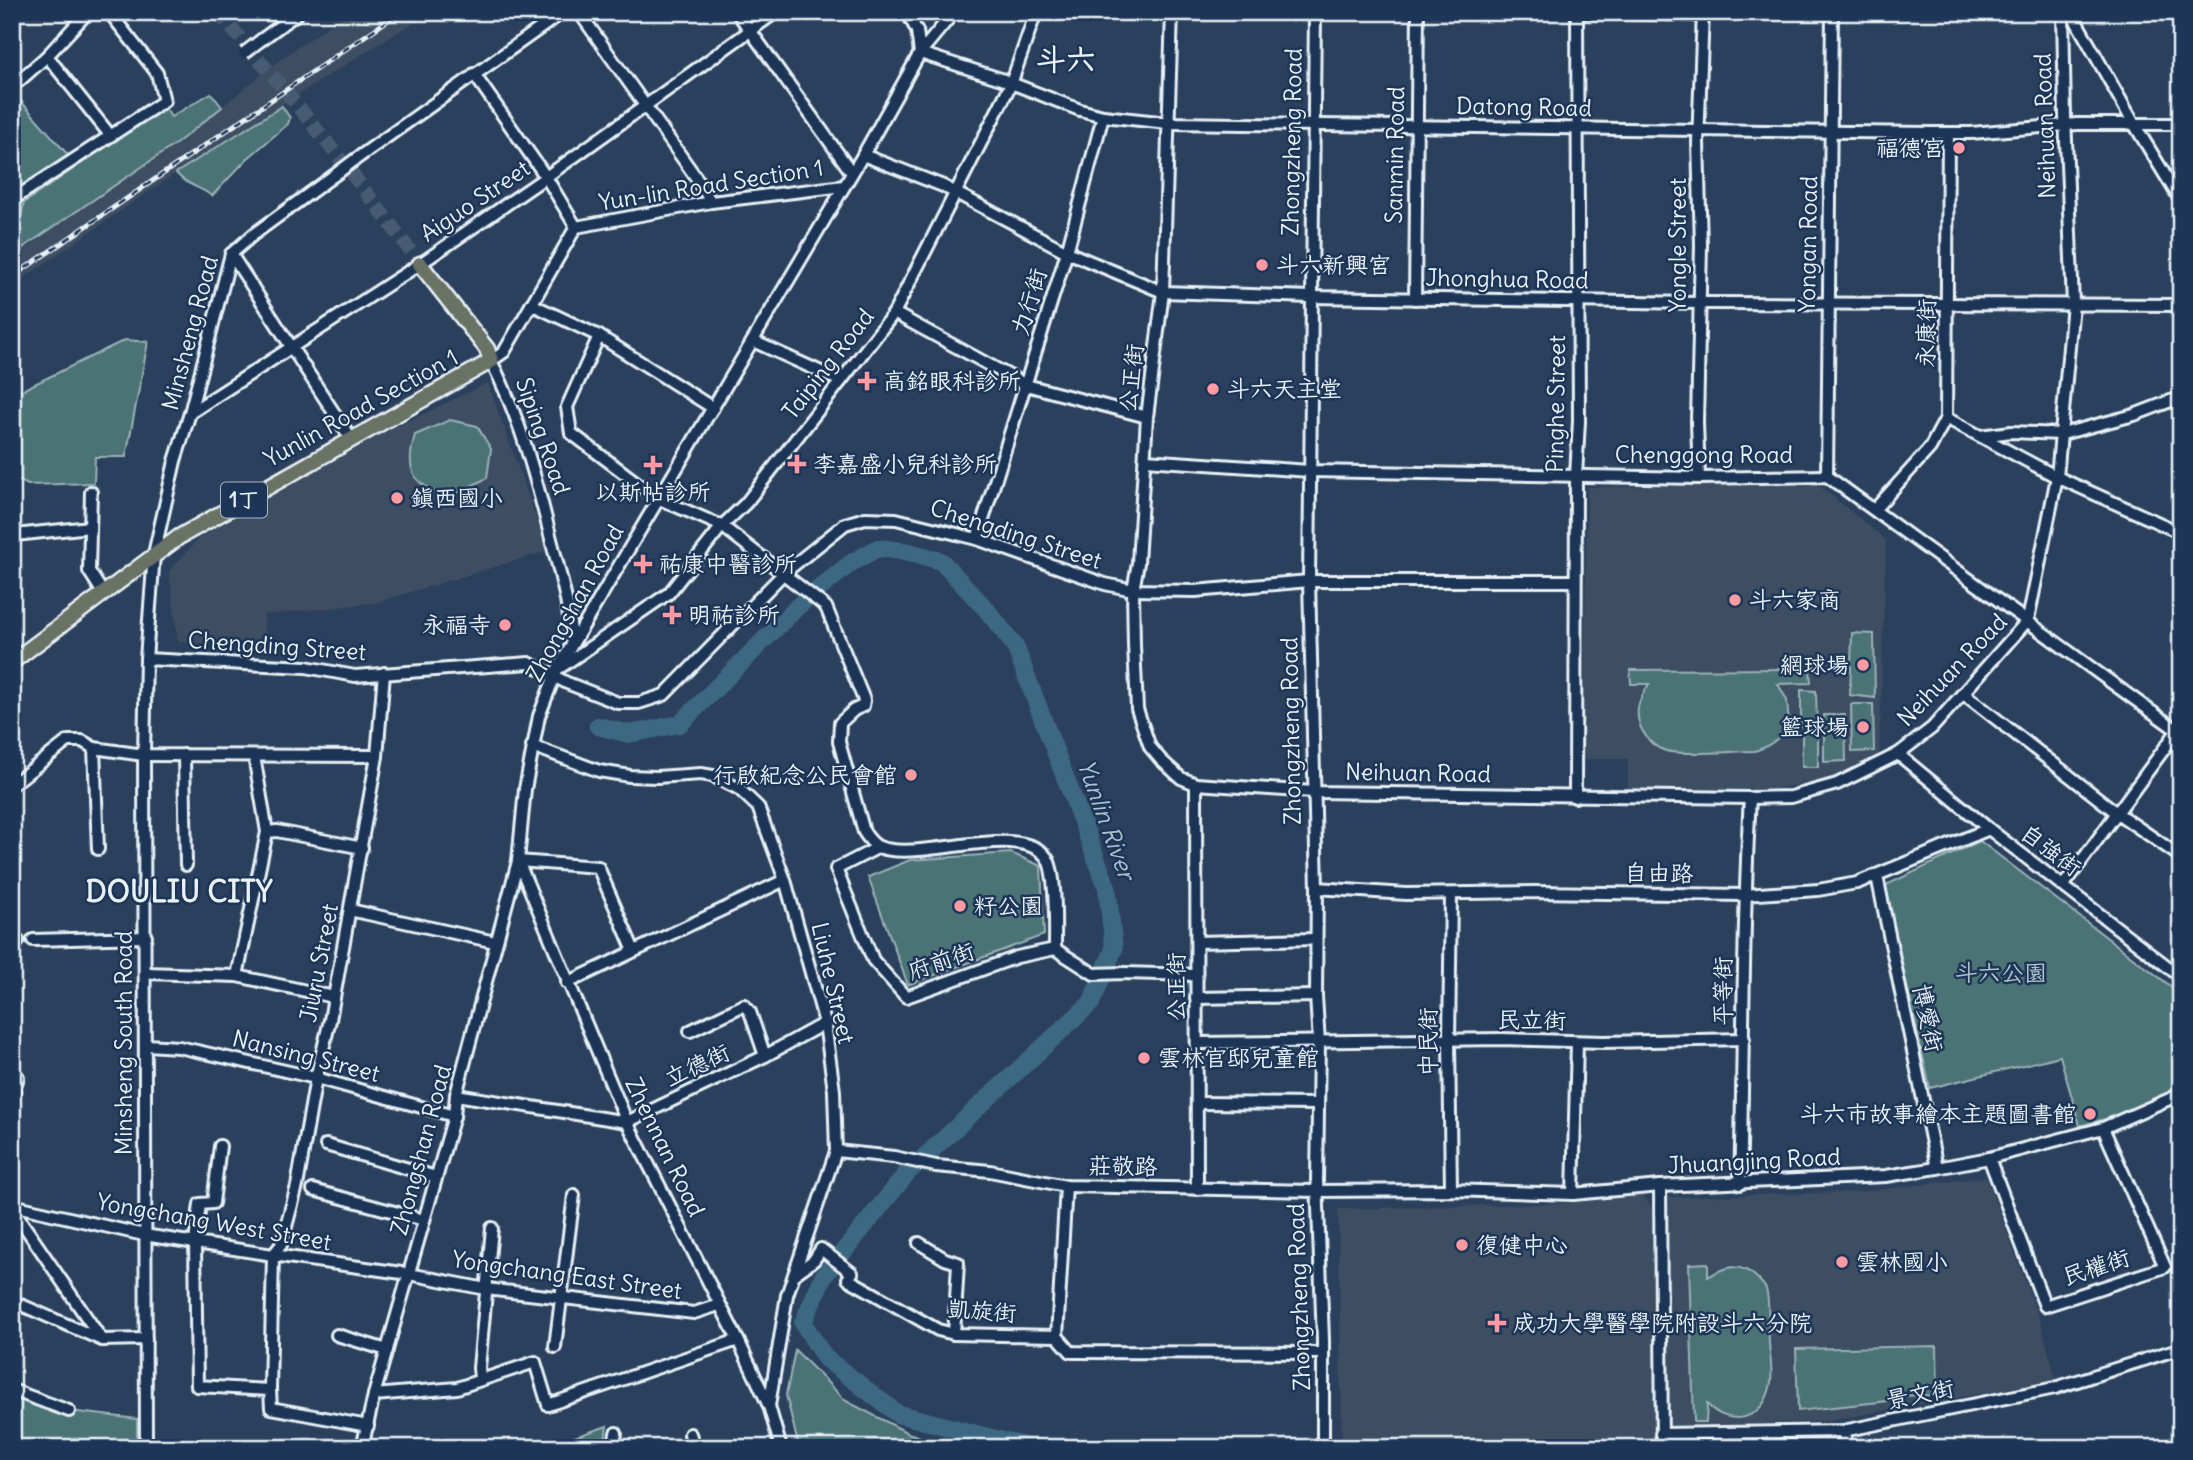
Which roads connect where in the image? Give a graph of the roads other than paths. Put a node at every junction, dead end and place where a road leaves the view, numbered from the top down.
1 (88, 12) edge
2 (109, 12) edge
3 (299, 12) edge
4 (563, 12) edge
5 (579, 12) edge
6 (737, 12) edge
7 (776, 12) edge
8 (907, 12) edge
9 (954, 12) edge
10 (1036, 12) edge
11 (1172, 12) edge
12 (1315, 12) edge
13 (1418, 12) edge
14 (1577, 12) edge
15 (1585, 12) edge
16 (1832, 12) edge
17 (1703, 14) edge
18 (2066, 15) edge
19 (750, 29) junction
20 (244, 53) dead end
21 (920, 53) junction
22 (47, 56) junction
23 (474, 74) junction
24 (19, 81) dead end
25 (1011, 84) junction
26 (645, 107) junction
27 (1103, 116) junction
28 (1168, 123) junction
29 (2129, 124) junction
30 (2181, 124) edge
31 (1314, 125) junction
32 (2067, 126) junction
33 (1417, 127) junction
34 (1577, 129) junction
35 (1699, 131) junction
36 (1831, 132) junction
37 (1948, 133) junction
38 (110, 135) junction
39 (863, 155) junction
40 (852, 173) junction
41 (546, 177) junction
42 (844, 186) junction
43 (955, 191) junction
44 (12, 200) edge
45 (2181, 201) edge
46 (711, 202) junction
47 (576, 227) junction
48 (1067, 252) junction
49 (230, 254) junction
50 (420, 264) junction
51 (1163, 292) junction
52 (1311, 297) junction
53 (1415, 299) junction
54 (1577, 300) junction
55 (1699, 303) junction
56 (1828, 303) junction
57 (531, 304) junction
58 (1948, 304) junction
59 (2073, 304) junction
60 (2181, 305) edge
61 (894, 313) junction
62 (599, 336) junction
63 (753, 341) junction
64 (291, 348) junction
65 (491, 361) junction
66 (841, 381) junction
67 (1026, 385) junction
68 (2181, 397) edge
69 (713, 408) junction
70 (190, 413) junction
71 (1147, 417) junction
72 (1946, 418) junction
73 (2062, 434) junction
74 (1980, 436) junction
75 (351, 439) junction
76 (1145, 460) junction
77 (1310, 471) junction
78 (1576, 476) junction
79 (1827, 476) junction
80 (2057, 477) junction
81 (1699, 478) junction
82 (91, 492) dead end
83 (657, 498) junction
84 (1875, 509) junction
85 (722, 526) junction
86 (90, 527) junction
87 (2181, 533) edge
88 (15, 535) dead end
89 (978, 539) junction
90 (154, 554) junction
91 (785, 574) junction
92 (1309, 581) junction
93 (1575, 581) junction
94 (1133, 590) junction
95 (103, 593) junction
96 (2028, 620) junction
97 (572, 644) junction
98 (146, 659) junction
99 (12, 662) edge
100 (384, 673) junction
101 (556, 673) junction
102 (1963, 693) junction
103 (2179, 732) edge
104 (532, 746) junction
105 (1150, 747) joint
106 (94, 748) junction
107 (1898, 754) junction
108 (144, 755) junction
109 (184, 755) junction
110 (254, 756) junction
111 (377, 756) junction
112 (1196, 784) junction
113 (12, 785) edge
114 (1314, 792) junction
115 (1575, 797) junction
116 (1750, 798) junction
117 (2117, 813) junction
118 (1989, 830) junction
119 (267, 832) junction
120 (879, 847) junction
121 (362, 848) junction
122 (97, 849) dead end
123 (2181, 857) edge
124 (517, 861) junction
125 (186, 865) dead end
126 (1877, 876) junction
127 (785, 880) junction
128 (2064, 885) junction
129 (1317, 888) junction
130 (1451, 894) junction
131 (1744, 895) junction
132 (350, 910) junction
133 (146, 937) junction
134 (1316, 939) junction
135 (33, 940) dead end
136 (495, 942) junction
137 (1197, 942) junction
138 (1055, 949) junction
139 (634, 951) junction
140 (146, 973) junction
141 (1195, 975) junction
142 (237, 976) junction
143 (2181, 977) edge
144 (567, 983) junction
145 (1316, 996) junction
146 (334, 997) junction
147 (1196, 998) junction
148 (825, 1023) junction
149 (690, 1031) dead end
150 (1744, 1039) junction
151 (1449, 1041) junction
152 (1577, 1042) junction
153 (1198, 1043) junction
154 (1319, 1043) junction
155 (147, 1045) junction
156 (765, 1056) junction
157 (18, 1077) dead end
158 (316, 1078) junction
159 (2181, 1094) edge
160 (456, 1095) junction
161 (12, 1096) edge
162 (1198, 1103) junction
163 (1318, 1104) junction
164 (454, 1116) junction
165 (627, 1122) junction
166 (2103, 1128) junction
167 (326, 1145) dead end
168 (220, 1146) dead end
169 (836, 1151) junction
170 (1989, 1158) junction
171 (1937, 1168) junction
172 (436, 1177) junction
173 (1740, 1184) junction
174 (1066, 1186) junction
175 (1660, 1186) junction
176 (1197, 1189) junction
177 (1451, 1190) junction
178 (313, 1191) dead end
179 (1317, 1191) junction
180 (574, 1195) dead end
181 (1573, 1195) junction
182 (12, 1207) edge
183 (424, 1220) junction
184 (492, 1228) dead end
185 (144, 1235) junction
186 (195, 1242) junction
187 (919, 1243) dead end
188 (273, 1255) junction
189 (796, 1273) junction
190 (409, 1274) junction
191 (486, 1289) junction
192 (561, 1297) junction
193 (13, 1303) edge
194 (719, 1305) junction
195 (954, 1334) junction
196 (337, 1335) dead end
197 (1057, 1336) junction
198 (146, 1339) junction
199 (102, 1340) junction
200 (738, 1340) junction
201 (555, 1347) dead end
202 (2181, 1348) edge
203 (387, 1350) junction
204 (1323, 1353) junction
205 (480, 1378) junction
206 (12, 1390) edge
207 (270, 1390) junction
208 (374, 1395) junction
209 (769, 1406) junction
210 (69, 1411) dead end
211 (368, 1426) junction
212 (1843, 1431) junction
213 (616, 1433) dead end
214 (690, 1434) dead end
215 (1661, 1434) junction
216 (146, 1448) edge
217 (362, 1448) edge
218 (614, 1448) edge
219 (695, 1448) edge
220 (781, 1448) edge
221 (1323, 1448) edge
222 (1662, 1448) edge
223 (1848, 1448) edge

1 - 22 street
2 - 38 street
3 - 20 street, bridge
4 - 23 street
5 - 26 street
6 - 19 street
7 - 19 street, Aiguo Street
8 - 21 street
9 - 21 street, Zhongshan Road
10 - 25 street, Taiping Road
11 - 28 street, 公正街
12 - 31 street, Zhongzheng Road
13 - 33 street, Sanmin Road
14 - 34 street, Pinghe Street
15 - 17 street
16 - 36 street, Yongan Road
17 - 35 street, Yongle Street
18 - 29 street
18 - 32 street, Neihuan Road
19 - 26 street, Aiguo Street
19 - 40 street
21 - 25 street, Datong Road
21 - 39 street, Zhongshan Road
22 - 24 street
22 - 38 street
23 - 41 street
23 - 49 street, Minsheng Road, bridge
25 - 27 street, Datong Road
25 - 43 street, Taiping Road
26 - 41 street, Aiguo Street
26 - 46 street
27 - 28 street, Datong Road
27 - 48 street, 力行街
28 - 31 street, Datong Road
28 - 51 street, 公正街
29 - 30 street, Datong Road
29 - 32 street, Datong Road
29 - 45 street
31 - 33 street, Datong Road
31 - 52 street, Zhongzheng Road
32 - 37 street, Datong Road
32 - 59 street, Neihuan Road
33 - 34 street, Datong Road
33 - 53 street, Sanmin Road
34 - 35 street, Datong Road
34 - 54 street, Pinghe Street
35 - 36 street, Datong Road
35 - 55 street, Yongle Street
36 - 37 street, Datong Road
36 - 56 street, Yongan Road
37 - 58 street, 永康街
38 - 44 street
39 - 40 street, Zhongshan Road
39 - 43 street, Jhonghua Road
40 - 42 street, Zhongshan Road
41 - 47 street
41 - 50 street, Aiguo Street
42 - 46 street, Yun-lin Road Section 1
42 - 63 street, Zhongshan Road
43 - 48 street, Jhonghua Road
43 - 61 street, Taiping Road
46 - 47 street, Yun-lin Road Section 1
47 - 57 street, Yun-lin Road Section 1
48 - 51 street, Jhonghua Road
48 - 67 street, 力行街
49 - 64 street
49 - 70 street, Minsheng Road
50 - 64 street, Aiguo Street
50 - 65 main road, Siping Road
51 - 52 street, Jhonghua Road
51 - 71 street, 公正街
52 - 53 street, Jhonghua Road
52 - 77 street, Zhongzheng Road
53 - 54 street, Jhonghua Road
54 - 55 street, Jhonghua Road
54 - 78 street, Pinghe Street
55 - 56 street, Jhonghua Road
55 - 81 street, Yongle Street
56 - 58 street, Jhonghua Road
56 - 79 street, Yongan Road
57 - 62 street
57 - 65 street, Yun-lin Road Section 1
58 - 59 street, Jhonghua Road
58 - 72 street, 永康街
59 - 60 street, Jhonghua Road
59 - 73 street, Neihuan Road
61 - 66 street, Taiping Road
61 - 67 street
62 - 69 street
62 - 83 street
63 - 66 street
63 - 69 street, Zhongshan Road
64 - 70 street, Aiguo Street
64 - 75 street
65 - 75 main road, Yunlin Road Section 1 / 1丁
65 - 97 street, Siping Road
66 - 85 street, Taiping Road
67 - 71 street
67 - 89 street, 力行街
68 - 73 street
69 - 83 street, Zhongshan Road
70 - 90 street, Minsheng Road
71 - 76 street, 公正街
72 - 74 street
72 - 84 street, 永康街
73 - 74 street
73 - 80 street, Neihuan Road
74 - 80 street
75 - 90 main road, Yunlin Road Section 1 / 1丁
76 - 77 street, Chenggong Road
76 - 94 street, 公正街
77 - 78 street, Chenggong Road
77 - 92 street, Zhongzheng Road
78 - 81 street, Chenggong Road
78 - 93 street, Pinghe Street
79 - 81 street, Chenggong Road
79 - 84 street
80 - 87 street
80 - 96 street, Neihuan Road
82 - 86 street
83 - 85 street
83 - 97 street, Zhongshan Road
84 - 96 street
85 - 91 street
85 - 101 street, Taiping Road
86 - 88 street
86 - 95 street
89 - 91 street, Chengding Street
89 - 94 street, Chengding Street
90 - 95 main road, Yunlin Road Section 1 / 1丁
90 - 98 street, Minsheng South Road
91 - 101 street, Chengding Street
91 - 120 street
92 - 93 street, Chengding Street
92 - 94 street, Chengding Street
92 - 114 street, Zhongzheng Road
93 - 115 street, Pinghe Street
94 - 105 street, 公正街
95 - 99 main road, Yunlin Road Section 1 / 1丁
96 - 102 street, Neihuan Road
96 - 103 street
97 - 101 street, Zhongshan Road
98 - 100 street, Chengding Street
98 - 108 street, Minsheng South Road
100 - 101 street, Chengding Street
100 - 111 street, Jiuru Street
101 - 104 street, Zhongshan Road
102 - 107 street, Neihuan Road
102 - 117 street
103 - 117 street
104 - 124 street, Zhongshan Road
104 - 127 street, Liuhe Street
105 - 112 street, Neihuan Road
106 - 108 street
106 - 113 street
106 - 122 street
107 - 116 street, Neihuan Road
107 - 118 street, 自強街
108 - 109 street
108 - 133 street, Minsheng South Road
109 - 110 street
109 - 125 street
110 - 111 street
110 - 119 street
111 - 121 street, Jiuru Street
112 - 114 street, Neihuan Road
112 - 137 street, 公正街
114 - 115 street, Neihuan Road
114 - 129 street, Zhongzheng Road
115 - 116 street, Neihuan Road
116 - 131 street, 平等街
117 - 123 street
117 - 128 street
118 - 126 street, 自由路
118 - 128 street, 自強街
119 - 121 street
119 - 142 street
120 - 138 street
120 - 138 street, 府前街
121 - 132 street, Jiuru Street
124 - 136 street, Zhongshan Road
124 - 139 street
124 - 144 street, Zhennan Road
126 - 131 street, 自由路
126 - 171 street, 博愛街
127 - 139 street
127 - 148 street, Liuhe Street
128 - 143 street, 自強街
129 - 130 street, 自由路
129 - 134 street, Zhongzheng Road
130 - 131 street, 自由路
130 - 151 street, 中民街
131 - 150 street, 平等街
132 - 136 street
132 - 146 street, Jiuru Street
133 - 135 street
133 - 140 street, Minsheng South Road
134 - 137 street
134 - 145 street, Zhongzheng Road
136 - 160 street, Zhongshan Road
137 - 141 street, 公正街
138 - 141 street
139 - 144 street
140 - 142 street
140 - 155 street, Minsheng South Road
141 - 147 street, 公正街
142 - 146 street
144 - 165 street, Zhennan Road
145 - 147 street
145 - 154 street, Zhongzheng Road
146 - 158 street, Jiuru Street
147 - 153 street, 公正街
148 - 156 street, 立德街
148 - 169 street, Liuhe Street
149 - 156 street
150 - 152 street, 民立街
150 - 173 street, 平等街
151 - 152 street, 民立街
151 - 154 street, 民立街
151 - 177 street, 中民街
152 - 181 street
153 - 154 street, 民立街
153 - 162 street, 公正街
154 - 163 street, Zhongzheng Road
155 - 158 street, Nansing Street
155 - 185 street, Minsheng South Road
156 - 165 street, 立德街
157 - 161 street
158 - 164 street, Nansing Street
158 - 188 street, Jiuru Street
159 - 166 street, Jhuangjing Road
160 - 164 street, Zhongshan Road
160 - 165 street
162 - 163 street
162 - 176 street, 公正街
163 - 179 street, Zhongzheng Road
164 - 172 street, Zhongshan Road
165 - 194 street, Zhennan Road
166 - 170 street, Jhuangjing Road
166 - 170 street, 民權街
167 - 172 street
168 - 186 street
169 - 174 street, 莊敬路
169 - 189 street, Liuhe Street
170 - 171 street, Jhuangjing Road
171 - 173 street, Jhuangjing Road
172 - 183 street, Zhongshan Road
173 - 175 street, Jhuangjing Road
174 - 176 street, 莊敬路
174 - 197 street
175 - 181 street, Jhuangjing Road
175 - 215 street
176 - 179 street, 莊敬路
177 - 179 street, Jhuangjing Road
177 - 181 street, Jhuangjing Road
178 - 183 street
179 - 204 street, Zhongzheng Road
180 - 192 street
182 - 185 street, Yongchang West Street
182 - 199 street
183 - 190 street, Zhongshan Road
184 - 191 street
185 - 186 street, Yongchang West Street
185 - 198 street, Minsheng South Road
186 - 188 street, Yongchang West Street
186 - 207 street
187 - 195 street
188 - 190 street, Yongchang West Street
188 - 207 street
189 - 195 street, 凱旋街
189 - 209 street, Liuhe Street
190 - 191 street, Yongchang East Street
190 - 203 street, Zhongshan Road
191 - 192 street, Yongchang East Street
191 - 205 street
192 - 194 street, Yongchang East Street
192 - 201 street
193 - 199 street
194 - 200 street, Zhennan Road
195 - 197 street, 凱旋街
196 - 203 street
197 - 204 street
198 - 199 street
198 - 216 street, Minsheng South Road
200 - 205 street
200 - 209 street, Zhennan Road
202 - 212 street, 景文街
203 - 208 street, Zhongshan Road
204 - 221 street, Zhongzheng Road
205 - 208 street
206 - 210 street
207 - 211 street
208 - 211 street, Zhongshan Road
209 - 220 street, Zhennan Road
211 - 217 street, Zhongshan Road
212 - 215 street, 景文街
212 - 223 street
213 - 218 street
214 - 219 street
215 - 222 street

